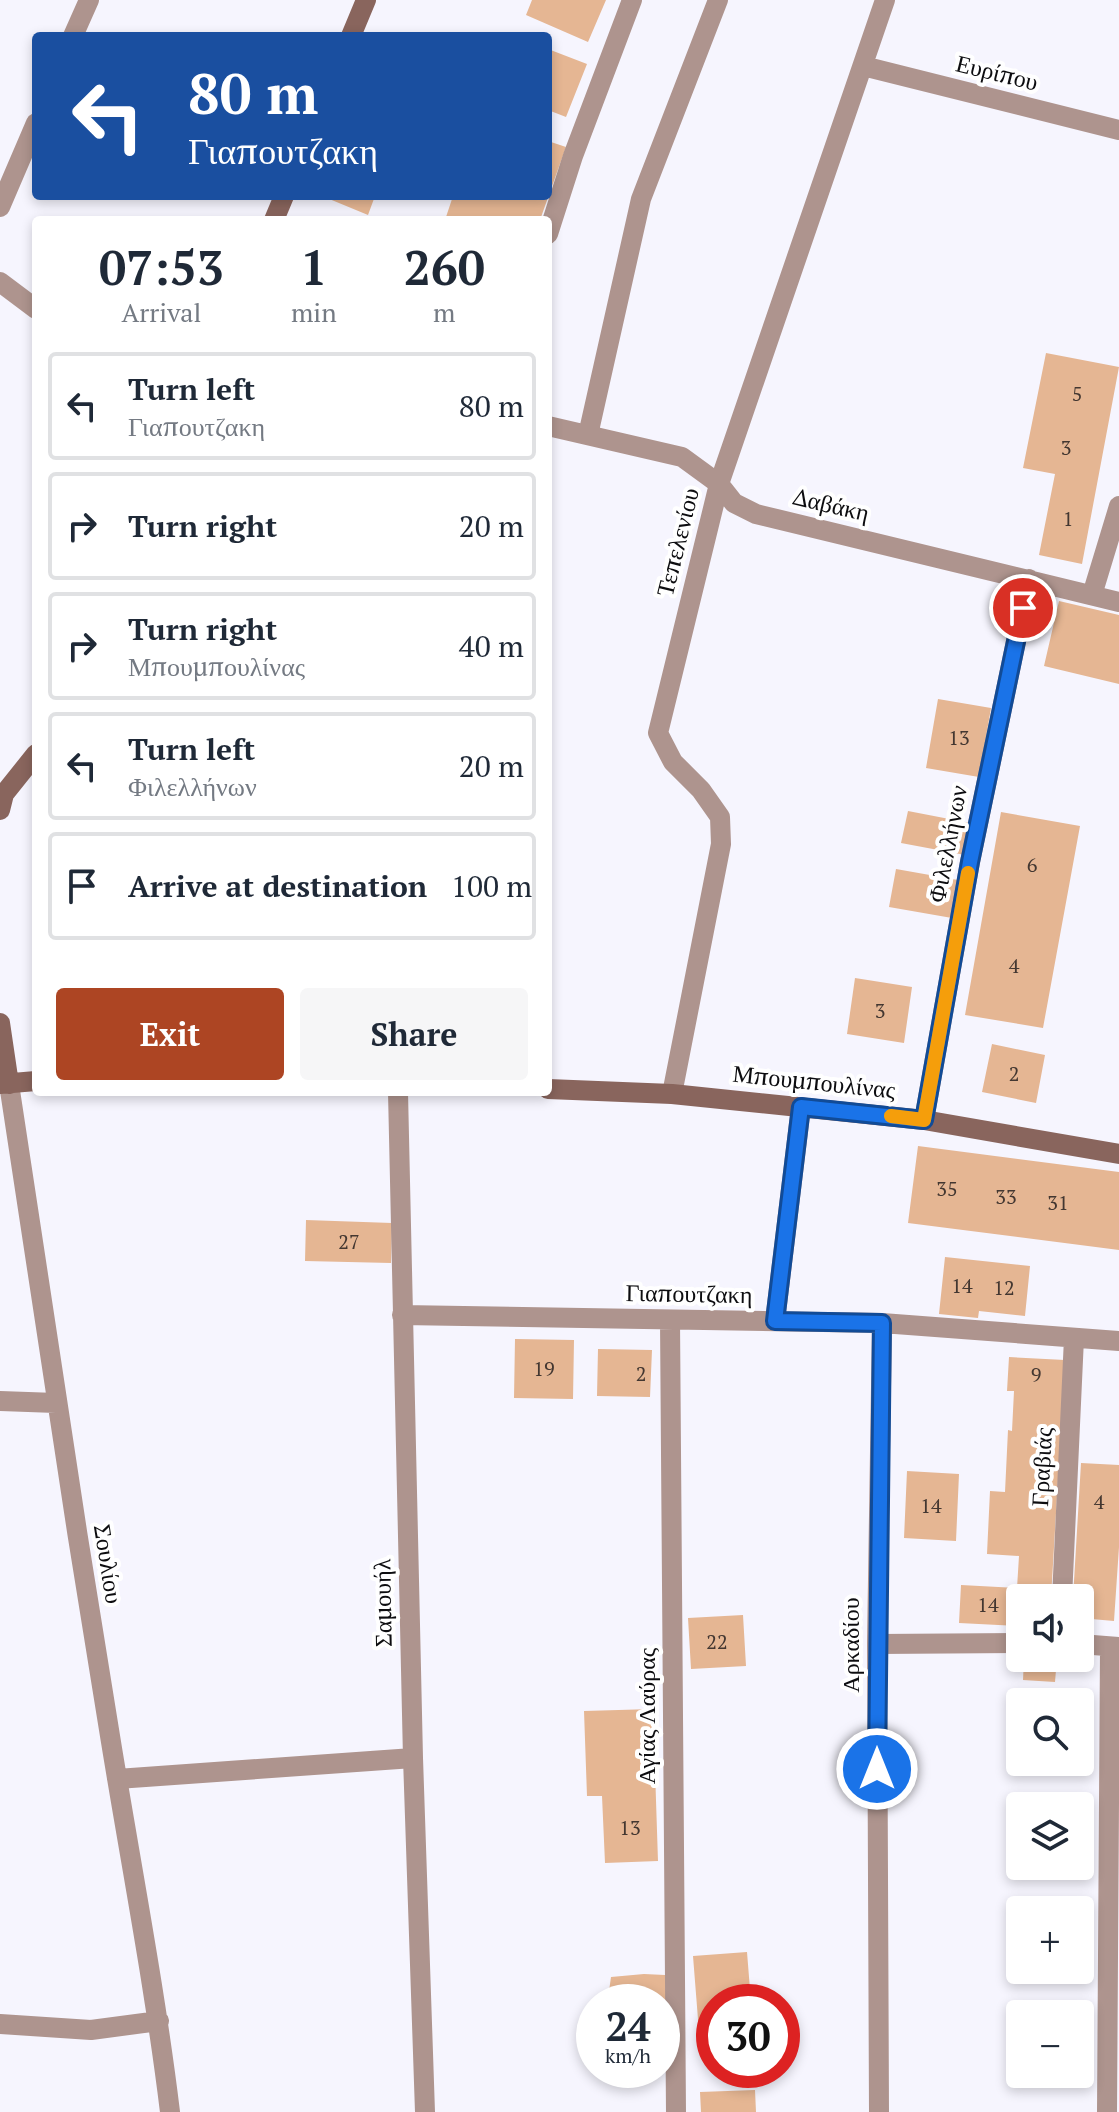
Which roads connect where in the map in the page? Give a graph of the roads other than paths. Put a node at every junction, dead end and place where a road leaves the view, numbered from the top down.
1 (89, 0) edge
2 (366, 0) edge
3 (632, 0) edge
4 (718, 0) edge
5 (885, 0) edge
6 (75, 32) edge
7 (353, 32) edge
8 (863, 66) junction
9 (1119, 130) edge
10 (32, 132) edge
11 (0, 207) edge
12 (552, 222) edge
13 (0, 282) edge
14 (32, 306) edge
15 (552, 427) edge
16 (588, 435) junction
17 (719, 484) junction
18 (1119, 506) edge
19 (1029, 579) junction
20 (1092, 595) junction
21 (1119, 602) edge
22 (32, 759) edge
23 (1, 798) edge
24 (0, 1023) edge
25 (32, 1081) edge
26 (4, 1084) edge
27 (552, 1089) edge
28 (672, 1094) junction
29 (398, 1096) edge
30 (801, 1107) junction
31 (924, 1120) junction
32 (1119, 1154) edge
33 (402, 1315) junction
34 (670, 1320) junction
35 (775, 1321) junction
36 (882, 1323) junction
37 (1074, 1338) junction
38 (1119, 1341) edge
39 (0, 1401) edge
40 (56, 1403) junction
41 (1063, 1584) edge
42 (1006, 1643) edge
43 (877, 1644) junction
44 (1094, 1645) edge
45 (1115, 1647) edge
46 (413, 1758) junction
47 (117, 1779) junction
48 (159, 2021) junction
49 (0, 2024) edge
50 (170, 2112) edge
51 (425, 2112) edge
52 (676, 2112) edge
53 (879, 2112) edge
54 (1107, 2112) edge

1 - 6 street
2 - 7 street
3 - 12 street
4 - 16 street
5 - 8 street, Τεπελενίου
8 - 9 street, Ευρίπου
8 - 17 street, Τεπελενίου
10 - 11 street
13 - 14 street
15 - 16 street, Δαβάκη
16 - 17 street, Δαβάκη
17 - 19 street, Δαβάκη
17 - 28 street, Τεπελενίου
18 - 20 street
19 - 20 street, Δαβάκη
19 - 31 street, Φιλελλήνων
20 - 21 street, Δαβάκη
22 - 23 street
24 - 26 street, Σουλίου
25 - 26 street
26 - 40 street, Σουλίου
27 - 28 street, Μπουμπουλίνας
28 - 30 street, Μπουμπουλίνας
29 - 33 street, Σαμουήλ
30 - 31 street, Μπουμπουλίνας
30 - 35 street
31 - 32 street, Μπουμπουλίνας
33 - 34 street, Γιαπουτζακη
33 - 46 street, Σαμουήλ
34 - 35 street, Γιαπουτζακη
34 - 52 street, Αγίας Λαύρας
35 - 36 street, Γιαπουτζακη
36 - 37 street, Γιαπουτζακη
36 - 43 street, Αρκαδίου
37 - 38 street, Γιαπουτζακη
37 - 41 street, Γραβιάς
39 - 40 street
40 - 47 street, Σουλίου
42 - 43 street
43 - 53 street, Αρκαδίου
44 - 45 street
45 - 54 street
46 - 47 street
46 - 51 street, Σαμουήλ
47 - 48 street, Σουλίου
48 - 49 street
48 - 50 street, Σουλίου

